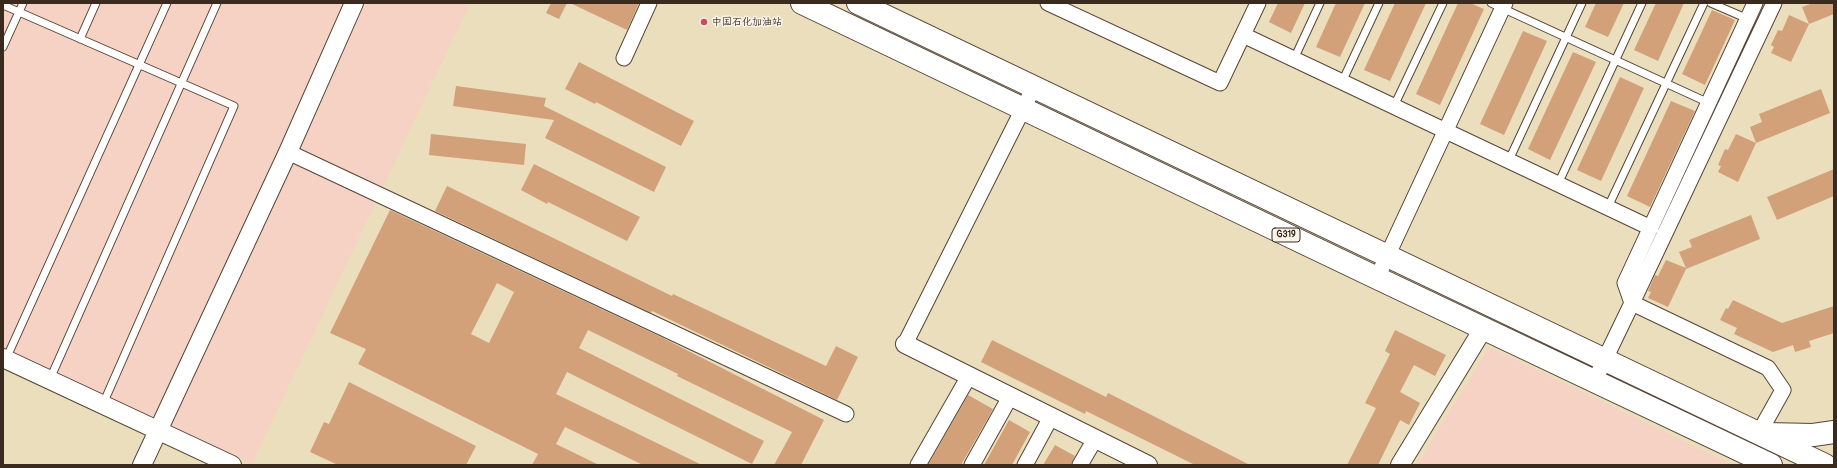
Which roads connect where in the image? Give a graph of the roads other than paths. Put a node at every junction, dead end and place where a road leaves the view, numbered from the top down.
1 (23, 3) edge
2 (96, 3) edge
3 (167, 3) edge
4 (217, 3) edge
5 (354, 3) edge
6 (649, 3) edge
7 (802, 3) edge
8 (858, 3) edge
9 (1048, 3) edge
10 (1258, 3) edge
11 (1320, 3) edge
12 (1379, 3) edge
13 (1443, 3) edge
14 (1582, 3) edge
15 (1642, 3) edge
16 (1704, 3) edge
17 (1711, 3) edge
18 (1755, 3) edge
19 (1774, 3) edge
20 (3, 5) edge
21 (1499, 5) edge
22 (19, 12) junction
23 (1748, 19) junction
24 (1243, 35) junction
25 (80, 38) junction
26 (1566, 38) junction
27 (3, 47) edge
28 (624, 58) dead end
29 (1294, 59) junction
30 (1616, 61) junction
31 (139, 65) junction
32 (1342, 82) junction
33 (181, 83) junction
34 (1666, 84) junction
35 (1034, 88) junction
36 (1708, 103) junction
37 (1394, 106) junction
38 (1022, 109) junction
39 (1446, 130) junction
40 (288, 152) junction
41 (1509, 160) junction
42 (1558, 184) junction
43 (1608, 207) junction
44 (1650, 228) junction
45 (1387, 256) junction
46 (1376, 278) junction
47 (1632, 303) junction
48 (1483, 329) junction
49 (905, 344) joint
50 (5, 359) edge
51 (1604, 359) junction
52 (969, 376) junction
53 (50, 380) junction
54 (1594, 382) junction
55 (1010, 397) junction
56 (103, 404) junction
57 (846, 414) dead end
58 (1052, 417) junction
59 (158, 431) junction
60 (1834, 432) edge
61 (1759, 434) junction
62 (1095, 439) junction
63 (1747, 458) edge
64 (1142, 464) edge
65 (142, 465) edge
66 (232, 465) edge
67 (918, 465) edge
68 (972, 465) edge
69 (1025, 465) edge
70 (1080, 465) edge
71 (1400, 465) edge
72 (1771, 465) edge
73 (1825, 465) edge

1 - 22 lane
2 - 25 lane
3 - 31 lane
4 - 33 lane
5 - 40 street
6 - 28 street
7 - 38 main road, G319
8 - 35 main road, G319
9 - 24 street
10 - 24 street
11 - 29 lane
12 - 32 lane
13 - 37 lane
14 - 26 lane
15 - 30 lane
16 - 34 lane
17 - 23 lane
18 - 23 street
19 - 47 street
20 - 22 lane
21 - 26 lane
21 - 39 street
22 - 25 lane
22 - 27 lane
23 - 36 street
24 - 29 street
25 - 31 lane
26 - 30 lane
26 - 41 lane
29 - 32 street
30 - 34 lane
30 - 42 lane
31 - 33 lane
31 - 50 lane
32 - 37 street
33 - 53 lane
33 - 56 lane
34 - 36 lane
34 - 43 lane
35 - 38 street
35 - 45 main road, G319
36 - 44 street
37 - 39 street
38 - 46 main road, G319
38 - 49 street
39 - 41 street
39 - 45 street
40 - 57 street
40 - 59 street
41 - 42 street
42 - 43 street
43 - 44 street
44 - 47 street
45 - 46 street
45 - 51 main road, G319
46 - 48 main road, G319
47 - 51 street
47 - 61 street
48 - 54 main road, G319
48 - 71 street
49 - 52 street
50 - 53 street
51 - 54 street
51 - 61 main road, G319
52 - 55 street
52 - 67 street
53 - 56 street
54 - 63 main road, G319
55 - 58 street
55 - 68 street
56 - 59 street
58 - 62 street
58 - 69 street
59 - 65 street
59 - 66 street
60 - 61 main road
61 - 73 main road, G319
62 - 64 street
62 - 70 street
63 - 72 main road, G319

